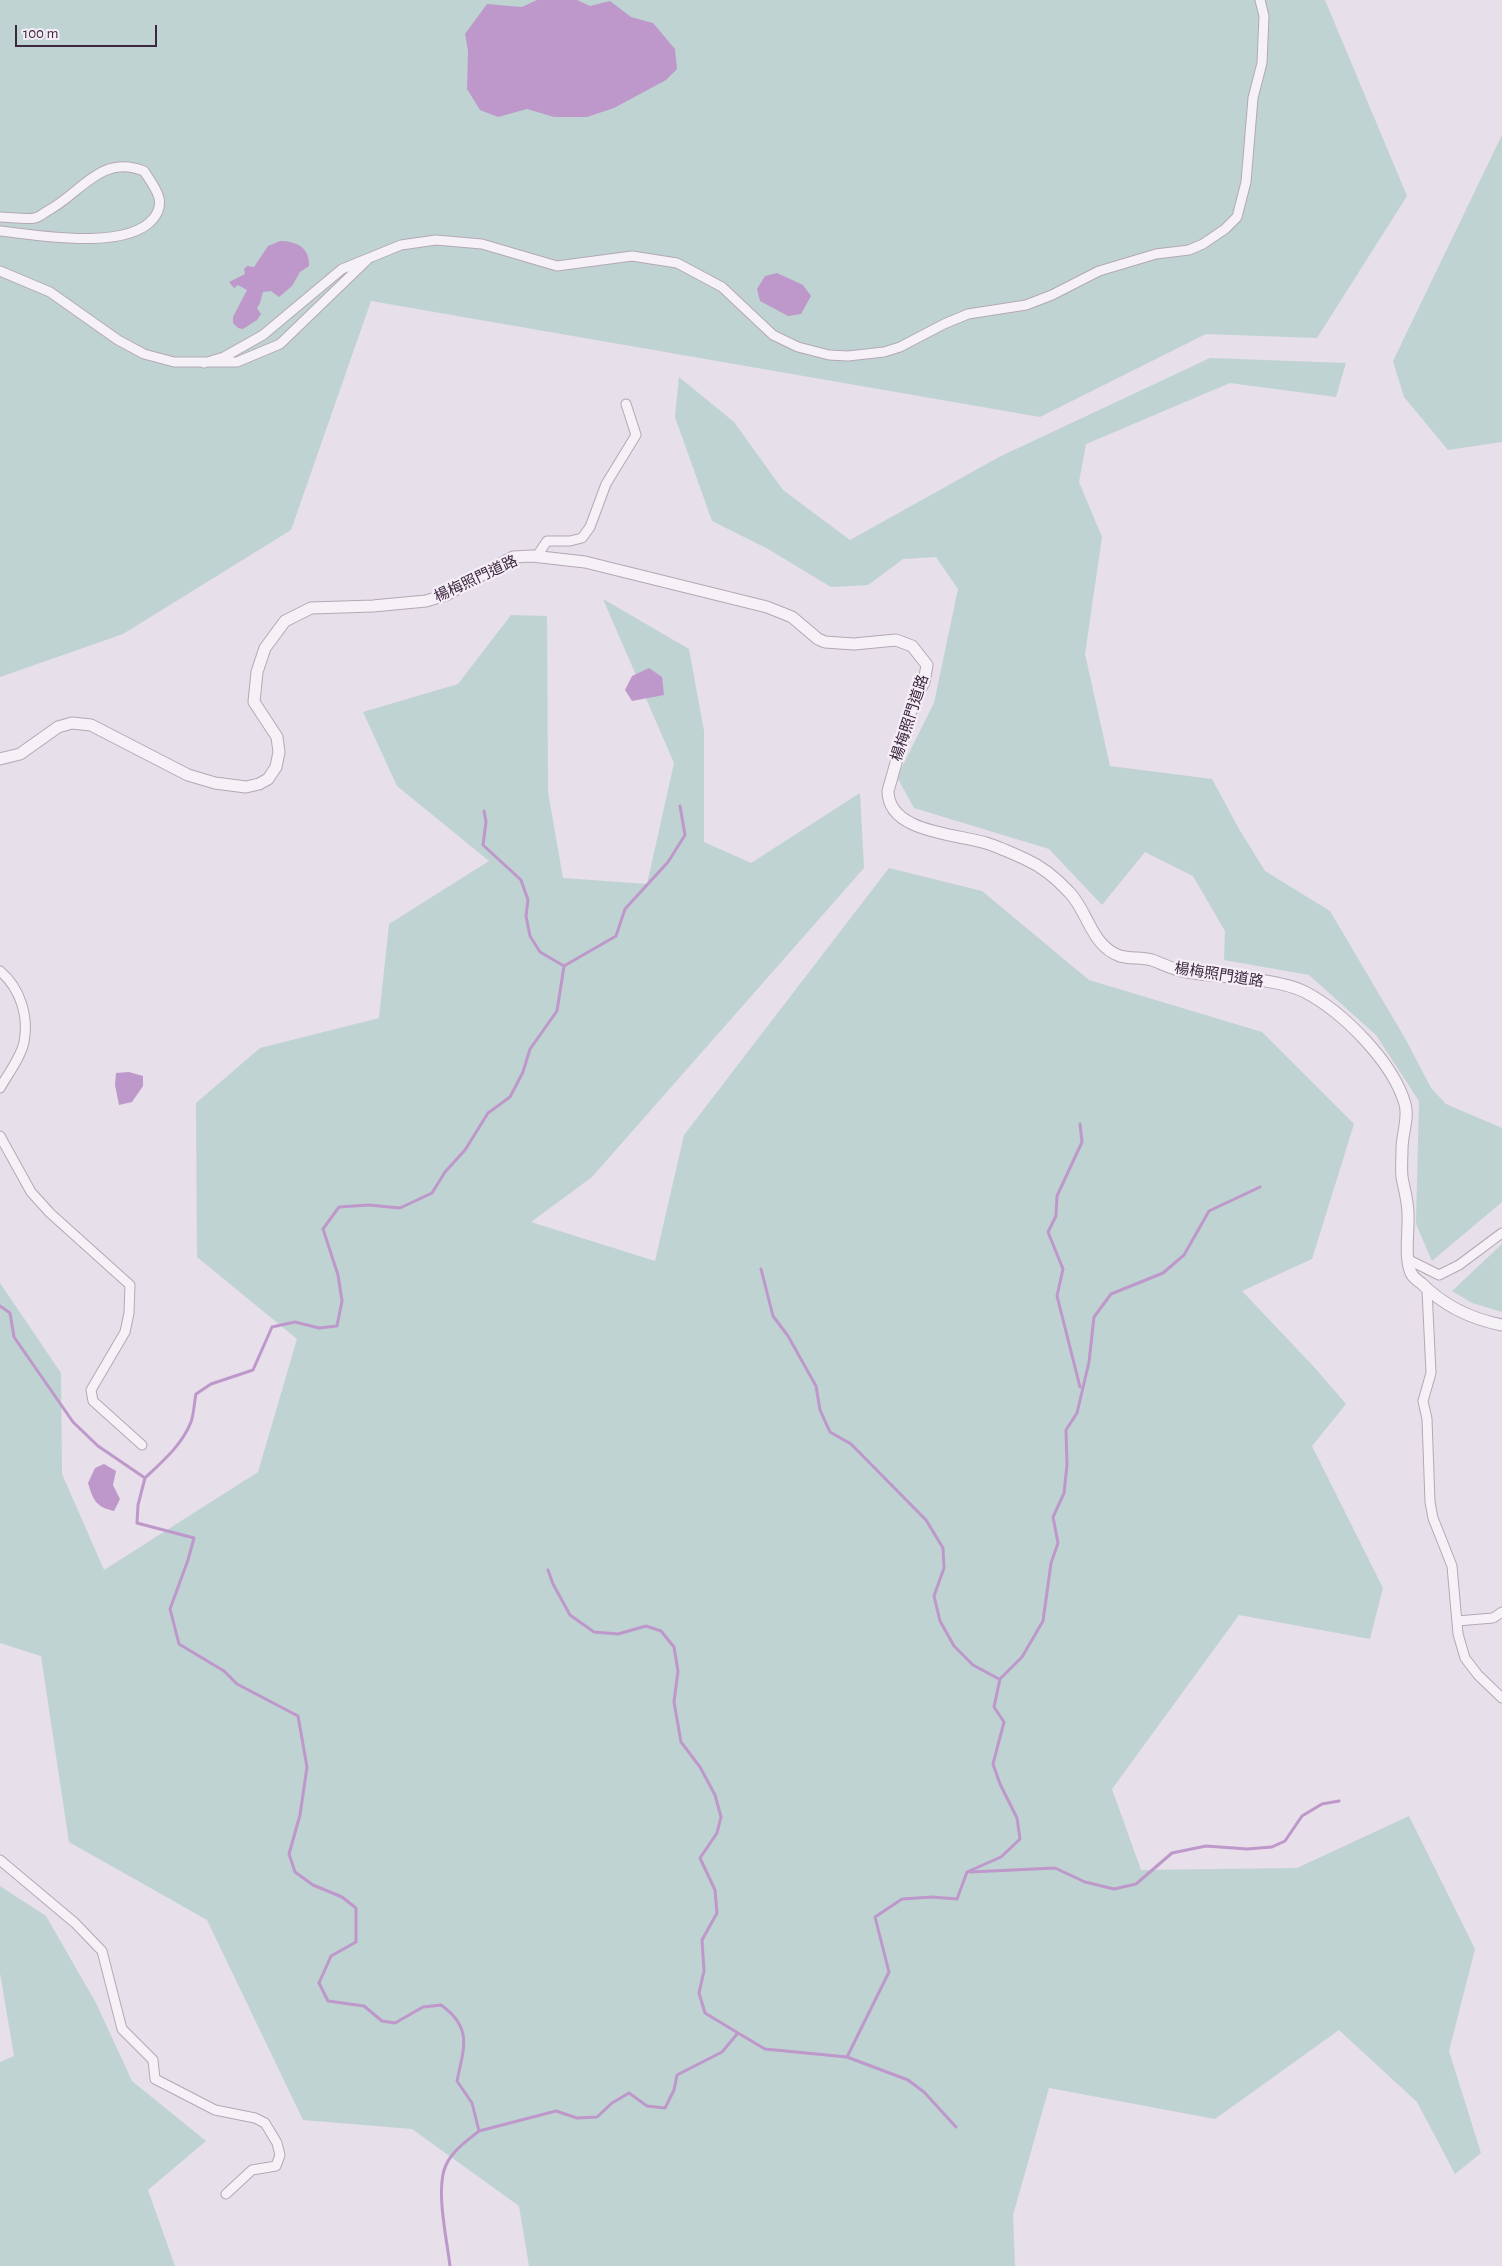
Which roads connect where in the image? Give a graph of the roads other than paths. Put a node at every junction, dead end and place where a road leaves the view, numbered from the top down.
1 (1260, 0) edge
2 (0, 217) edge
3 (0, 232) edge
4 (370, 257) junction
5 (0, 271) edge
6 (204, 363) junction
7 (626, 404) dead end
8 (537, 556) junction
9 (0, 759) edge
10 (0, 971) edge
11 (0, 1088) edge
12 (0, 1136) edge
13 (1502, 1233) edge
14 (1410, 1260) junction
15 (1427, 1290) junction
16 (1502, 1325) edge
17 (142, 1445) dead end
18 (1502, 1612) edge
19 (1457, 1621) junction
20 (1502, 1698) edge
21 (0, 1860) edge
22 (226, 2194) dead end

1 - 4 street
2 - 3 street
4 - 6 street
4 - 6 street
5 - 6 street
7 - 8 street
8 - 9 street, 楊梅照門道路
8 - 14 street, 楊梅照門道路
10 - 11 street
12 - 17 street
13 - 14 street
14 - 15 street, 楊梅照門道路
15 - 16 street, 楊梅照門道路
15 - 19 street
18 - 19 street
19 - 20 street
21 - 22 street

